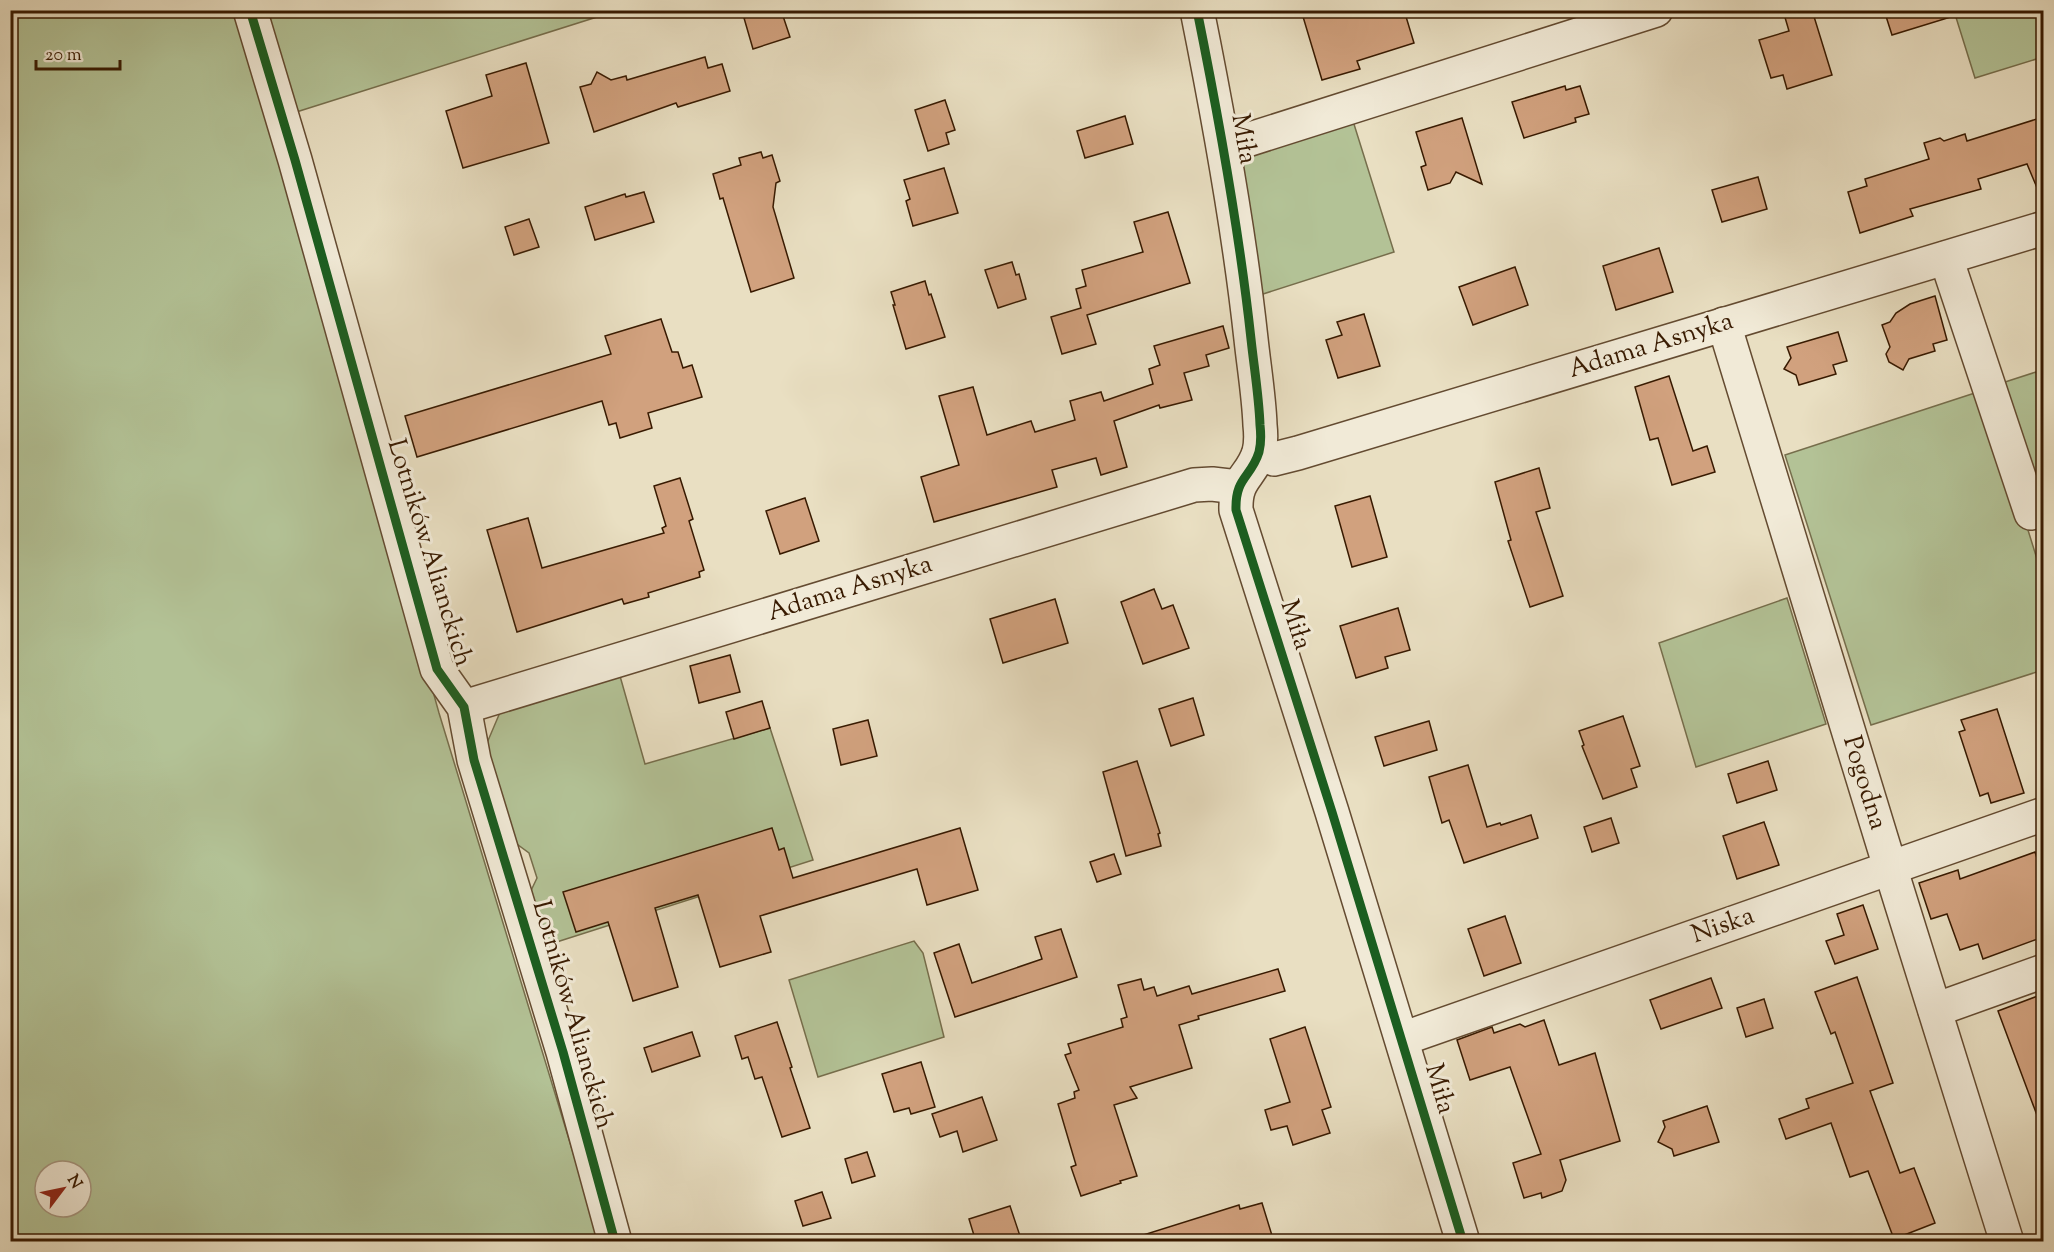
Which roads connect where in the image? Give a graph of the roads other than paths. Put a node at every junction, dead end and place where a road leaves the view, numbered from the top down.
1 (250, 10) edge
2 (1197, 10) edge
3 (1656, 10) edge
4 (1225, 147) junction
5 (2043, 228) edge
6 (1946, 258) junction
7 (1724, 324) junction
8 (1259, 453) junction
9 (1238, 487) junction
10 (2043, 509) edge
11 (464, 707) junction
12 (2043, 814) edge
13 (1890, 867) junction
14 (2043, 971) edge
15 (1935, 1010) junction
16 (1402, 1039) junction
17 (615, 1242) edge
18 (1463, 1242) edge
19 (2007, 1242) edge

1 - 11 street, Lotników Alianckich
2 - 4 street, Miła
3 - 4 street
4 - 8 street, Miła
5 - 6 street, Adama Asnyka
6 - 7 street, Adama Asnyka
6 - 10 street
7 - 8 street, Adama Asnyka
7 - 13 street, Pogodna
8 - 9 street, Miła
9 - 11 street, Adama Asnyka
9 - 16 street, Miła
11 - 17 street, Lotników Alianckich
12 - 13 street, Niska
13 - 15 street, Pogodna
13 - 16 street, Niska
14 - 15 street
15 - 19 street, Pogodna
16 - 18 street, Miła

